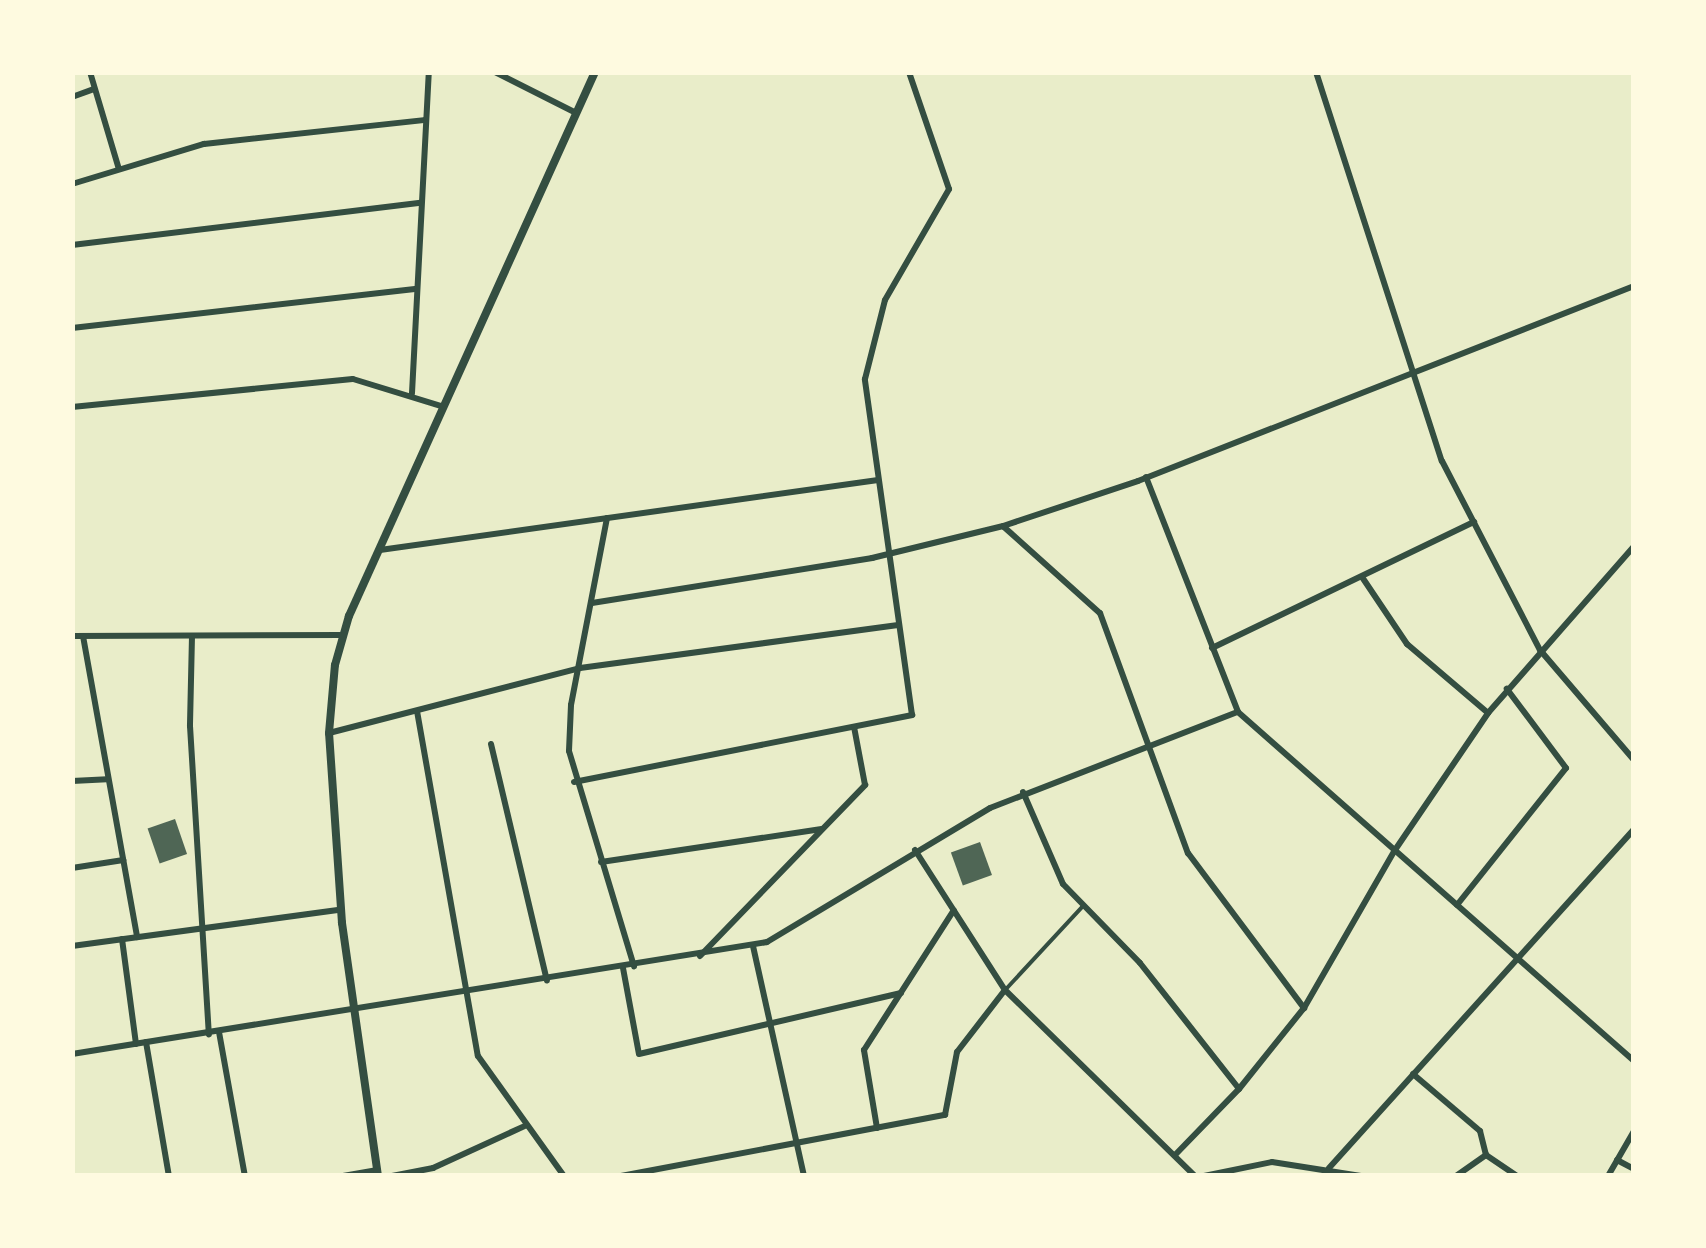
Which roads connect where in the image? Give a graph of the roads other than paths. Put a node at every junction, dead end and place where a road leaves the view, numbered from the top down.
1 (90, 72) edge
2 (428, 72) edge
3 (495, 72) edge
4 (594, 72) edge
5 (910, 72) edge
6 (1316, 72) edge
7 (94, 90) junction
8 (72, 97) edge
9 (576, 113) junction
10 (424, 120) junction
11 (119, 169) junction
12 (72, 184) edge
13 (420, 203) junction
14 (72, 246) edge
15 (1634, 286) edge
16 (415, 289) junction
17 (72, 328) edge
18 (1409, 371) junction
19 (412, 393) junction
20 (72, 407) edge
21 (444, 407) junction
22 (1146, 477) junction
23 (878, 480) junction
24 (607, 518) junction
25 (1474, 522) junction
26 (1003, 526) junction
27 (1634, 546) edge
28 (380, 550) junction
29 (888, 554) junction
30 (1362, 576) junction
31 (592, 603) junction
32 (898, 625) junction
33 (341, 635) junction
34 (72, 636) edge
35 (82, 636) junction
36 (192, 636) junction
37 (1212, 648) junction
38 (1540, 650) junction
39 (580, 668) junction
40 (1507, 689) junction
41 (416, 710) junction
42 (1238, 712) junction
43 (1488, 713) junction
44 (854, 726) junction
45 (329, 733) junction
46 (491, 744) dead end
47 (1144, 745) junction
48 (1634, 760) edge
49 (107, 778) junction
50 (72, 782) edge
51 (574, 782) junction
52 (1023, 792) junction
53 (823, 828) junction
54 (1633, 829) edge
55 (915, 850) junction
56 (1395, 850) junction
57 (123, 860) junction
58 (601, 862) junction
59 (72, 868) edge
60 (1457, 905) junction
61 (1082, 908) junction
62 (340, 910) junction
63 (954, 910) junction
64 (201, 929) junction
65 (137, 937) junction
66 (122, 940) junction
67 (72, 946) edge
68 (753, 946) junction
69 (699, 957) junction
70 (1517, 958) junction
71 (634, 966) junction
72 (622, 968) junction
73 (547, 980) junction
74 (1005, 990) junction
75 (464, 993) junction
76 (901, 993) junction
77 (1304, 1008) junction
78 (352, 1010) junction
79 (769, 1027) junction
80 (219, 1032) junction
81 (209, 1034) junction
82 (146, 1042) junction
83 (136, 1044) junction
84 (72, 1054) edge
85 (1634, 1061) edge
86 (1413, 1074) junction
87 (1239, 1089) junction
88 (528, 1125) junction
89 (878, 1128) junction
90 (1634, 1131) edge
91 (794, 1145) junction
92 (1486, 1154) junction
93 (1175, 1156) junction
94 (1617, 1160) junction
95 (676, 1166) junction
96 (1328, 1168) junction
97 (1634, 1170) edge
98 (378, 1172) edge
99 (1245, 1172) edge
100 (169, 1176) edge
101 (245, 1176) edge
102 (343, 1176) edge
103 (392, 1176) edge
104 (564, 1176) edge
105 (621, 1176) edge
106 (679, 1176) edge
107 (804, 1176) edge
108 (1195, 1176) edge
109 (1204, 1176) edge
110 (1361, 1176) edge
111 (1456, 1176) edge
112 (1518, 1176) edge
113 (1608, 1176) edge

1 - 7 street
2 - 10 street
3 - 9 street
4 - 9 street
5 - 23 street
6 - 18 street
7 - 8 street
7 - 11 street
9 - 21 street
10 - 11 street
10 - 13 street
11 - 12 street
13 - 14 street
13 - 16 street
15 - 18 street
16 - 17 street
16 - 19 street
18 - 22 street
18 - 25 street
19 - 20 street
19 - 21 street
21 - 28 street
22 - 26 street
22 - 37 street
23 - 24 street
23 - 29 street
24 - 28 street
24 - 31 street
25 - 30 street
25 - 38 street
26 - 29 street
26 - 47 street
27 - 38 street
28 - 33 street
29 - 31 street
29 - 32 street
30 - 37 street
30 - 43 street
31 - 39 street
32 - 39 street
32 - 44 street
33 - 36 street
33 - 45 street
34 - 35 street
35 - 36 street
35 - 49 street
36 - 64 street
37 - 42 street
38 - 40 street
38 - 48 street
39 - 41 street
39 - 51 street
40 - 43 street
40 - 60 street
41 - 45 street
41 - 75 street
42 - 47 street
42 - 56 street
43 - 56 street
44 - 51 street
44 - 53 street
45 - 62 street
46 - 73 street
47 - 52 street
47 - 77 street
49 - 50 street
49 - 57 street
51 - 58 street
52 - 55 street
52 - 61 street
53 - 58 street
53 - 69 street
54 - 70 street
55 - 63 street
55 - 68 street
56 - 60 street
56 - 77 street
57 - 59 street
57 - 65 street
58 - 71 street
60 - 70 street
61 - 74 lane
61 - 87 street
62 - 64 street
62 - 78 street
63 - 74 street
63 - 76 street
64 - 65 street
64 - 81 street
65 - 66 street
66 - 67 street
66 - 83 street
68 - 69 street
68 - 79 street
69 - 71 street
70 - 85 street
70 - 86 street
71 - 72 street
72 - 73 street
72 - 79 street
73 - 75 street
74 - 89 street
74 - 93 street
75 - 78 street
75 - 88 street
76 - 79 street
76 - 89 street
77 - 87 street
78 - 80 street
78 - 98 street
79 - 91 street
80 - 81 street
80 - 101 street
81 - 82 street
82 - 83 street
82 - 100 street
83 - 84 street
86 - 92 street
86 - 96 street
87 - 93 street
88 - 103 street
88 - 104 street
89 - 91 street
90 - 94 street
91 - 95 street
91 - 107 street
92 - 111 street
92 - 112 street
93 - 108 street
94 - 97 street
94 - 113 street
95 - 105 street
95 - 106 street
96 - 99 street
96 - 110 street
98 - 102 street
99 - 109 street

